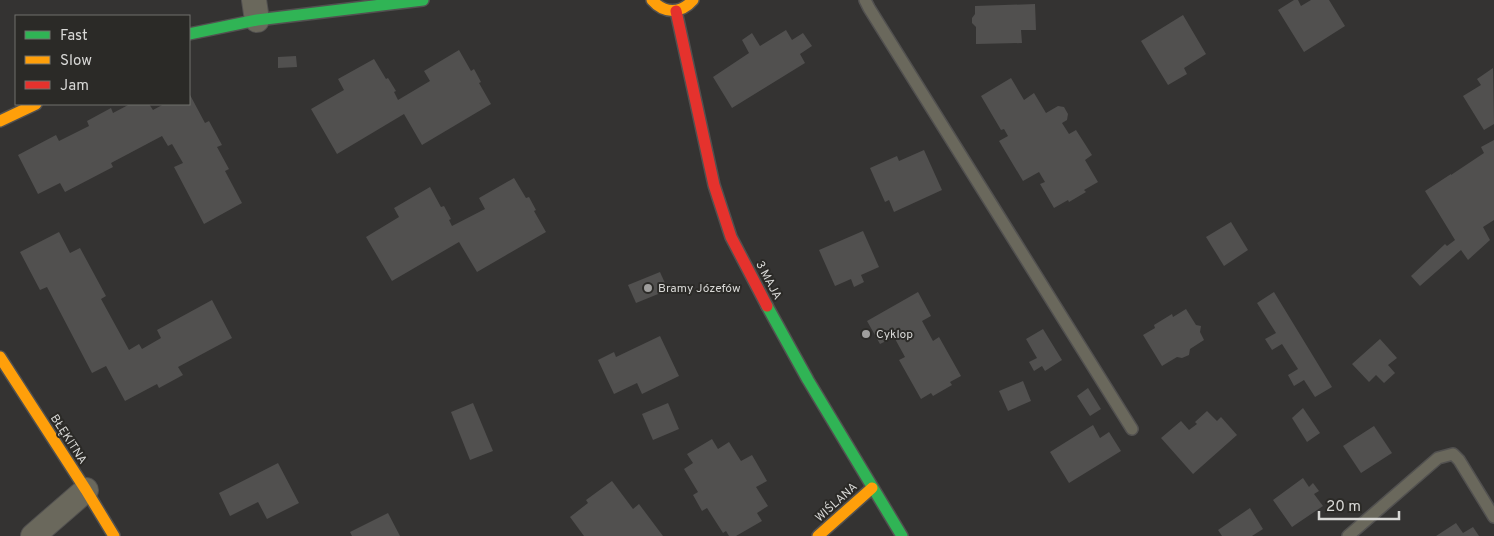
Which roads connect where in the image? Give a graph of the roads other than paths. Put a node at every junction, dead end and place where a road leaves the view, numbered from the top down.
1 (423, 0) edge
2 (652, 0) edge
3 (693, 0) edge
4 (865, 0) edge
5 (255, 10) edge
6 (676, 11) junction
7 (190, 34) edge
8 (34, 105) edge
9 (0, 121) edge
10 (0, 357) edge
11 (1132, 430) dead end
12 (872, 488) junction
13 (86, 490) junction
14 (1494, 517) edge
15 (33, 536) edge
16 (114, 536) edge
17 (818, 536) edge
18 (902, 536) edge
19 (1348, 536) edge

1 - 5 street
2 - 6 street
3 - 6 street
4 - 11 lane
5 - 7 street
6 - 12 street, 3 MAJA
8 - 9 street
10 - 13 street, BŁĘKITNA
12 - 17 street, WIŚLANA
12 - 18 street, 3 MAJA
13 - 15 street
13 - 16 street, BŁĘKITNA
14 - 19 lane

